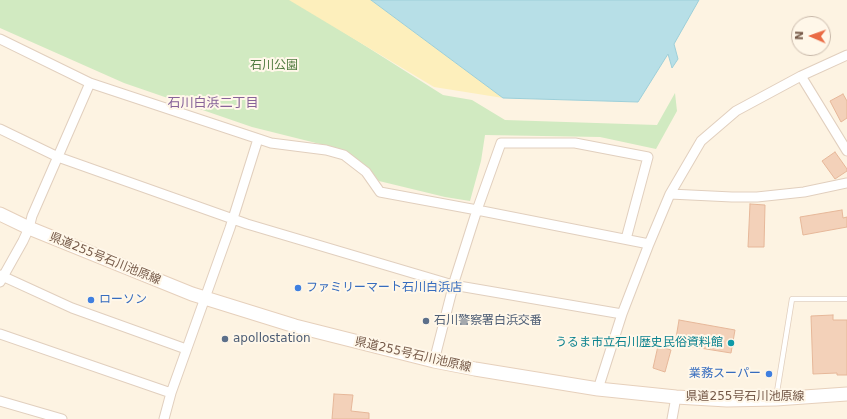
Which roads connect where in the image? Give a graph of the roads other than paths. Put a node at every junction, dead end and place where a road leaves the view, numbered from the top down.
1 (0, 38) edge
2 (847, 55) edge
3 (801, 76) junction
4 (90, 83) junction
5 (0, 129) edge
6 (258, 138) junction
7 (847, 152) edge
8 (58, 157) junction
9 (847, 183) edge
10 (670, 194) junction
11 (477, 210) junction
12 (0, 214) edge
13 (232, 220) junction
14 (29, 228) junction
15 (626, 239) junction
16 (649, 244) junction
17 (1, 278) edge
18 (453, 285) junction
19 (205, 298) junction
20 (847, 299) edge
21 (622, 314) junction
22 (0, 334) edge
23 (186, 349) junction
24 (434, 361) junction
25 (598, 389) junction
26 (171, 393) junction
27 (847, 394) edge
28 (676, 397) junction
29 (776, 399) junction
30 (0, 401) edge
31 (62, 419) edge
32 (164, 419) edge
33 (672, 419) edge

1 - 4 street
2 - 3 street
3 - 7 street
3 - 10 street
4 - 6 street
4 - 8 street
5 - 8 street
6 - 11 street
6 - 13 street
8 - 13 street
8 - 14 street
9 - 10 street
10 - 16 street
11 - 15 street
11 - 15 street
11 - 18 street
12 - 14 main road, 県道255号石川池原線
13 - 18 street
13 - 19 street
14 - 17 street
14 - 19 main road, 県道255号石川池原線
15 - 16 street
16 - 21 street
17 - 23 street
18 - 21 street
18 - 24 street
19 - 23 street
19 - 24 main road, 県道255号石川池原線
20 - 29 lane
21 - 25 street
22 - 26 street
23 - 26 street
24 - 25 main road, 県道255号石川池原線
25 - 28 main road, 県道255号石川池原線
26 - 32 street
27 - 29 main road, 県道255号石川池原線
28 - 29 main road, 県道255号石川池原線
28 - 33 street
30 - 31 street

